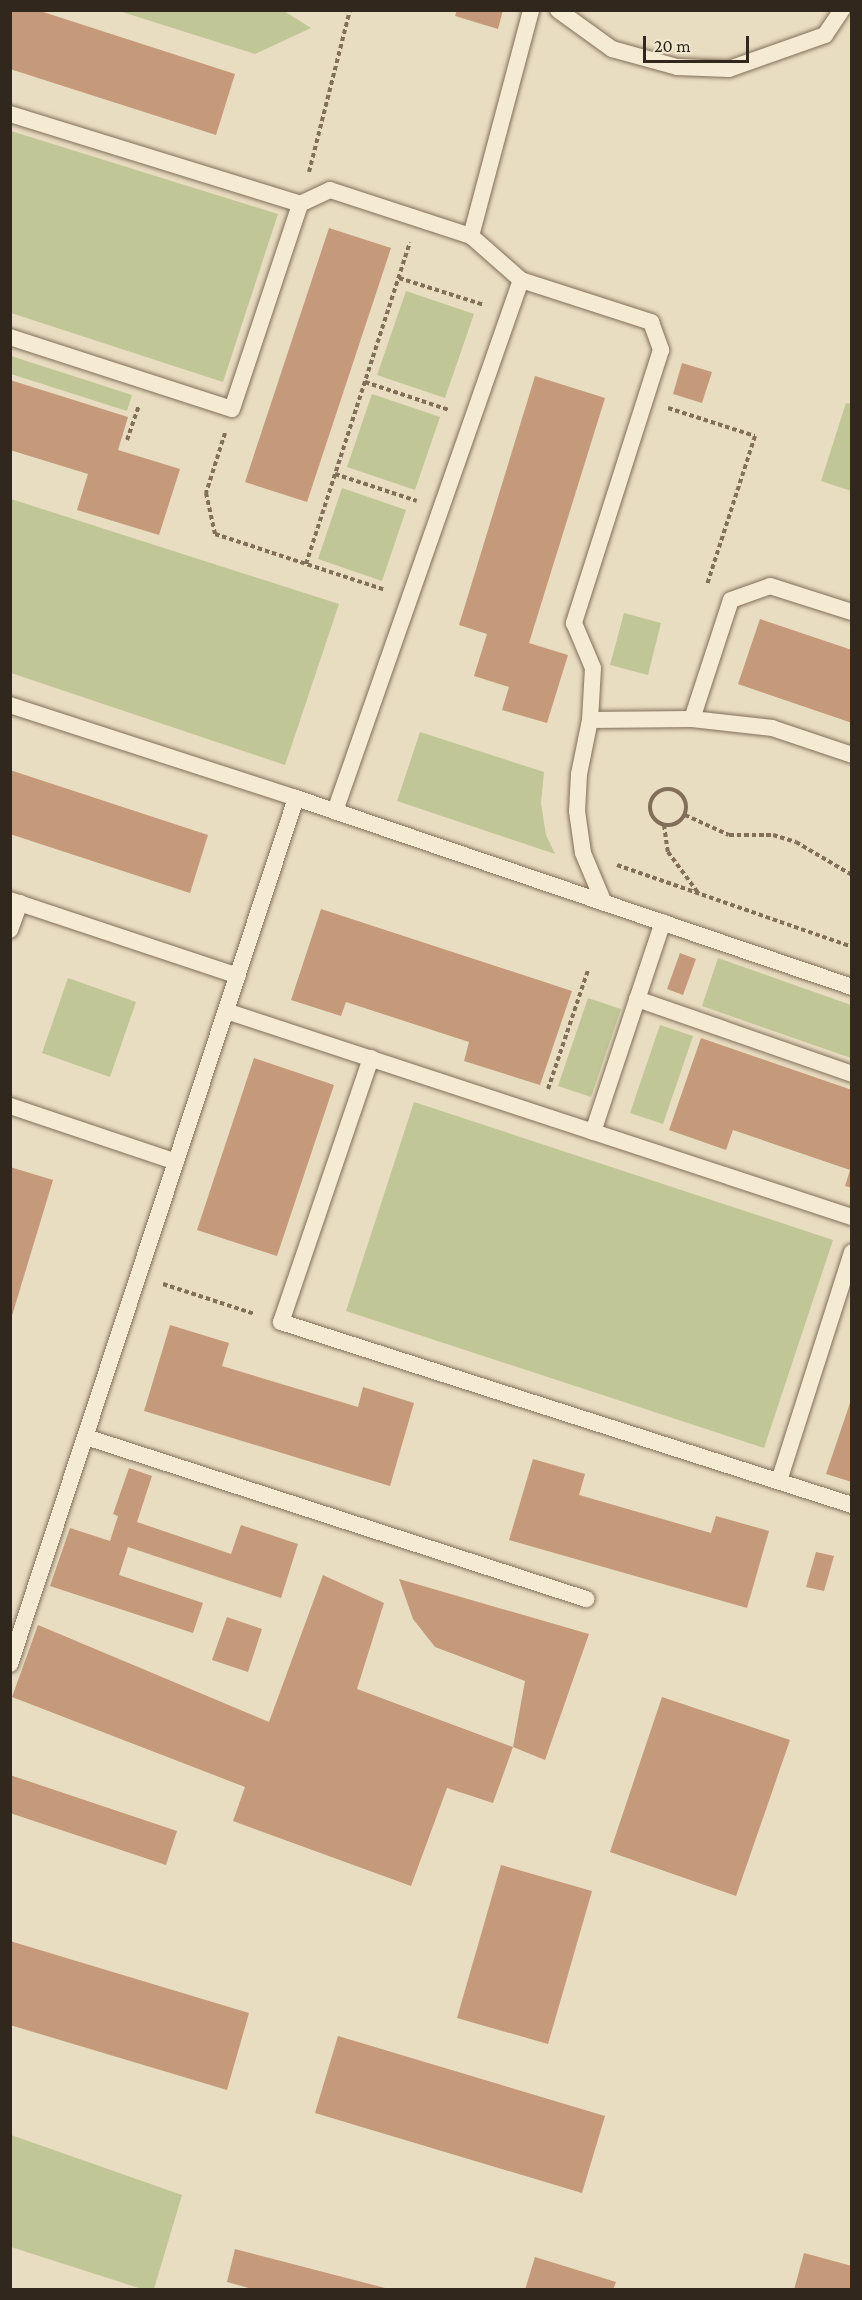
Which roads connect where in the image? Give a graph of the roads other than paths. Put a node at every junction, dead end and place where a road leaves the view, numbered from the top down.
1 (531, 10) edge
2 (558, 10) edge
3 (842, 10) edge
4 (10, 114) edge
5 (300, 204) junction
6 (471, 236) junction
7 (521, 280) junction
8 (10, 337) edge
9 (852, 612) edge
10 (10, 705) edge
11 (692, 719) junction
12 (590, 720) junction
13 (852, 755) edge
14 (296, 798) junction
15 (335, 811) junction
16 (15, 901) edge
17 (604, 903) junction
18 (663, 922) junction
19 (10, 930) edge
20 (238, 976) junction
21 (852, 987) edge
22 (637, 999) junction
23 (226, 1011) junction
24 (371, 1058) junction
25 (852, 1074) edge
26 (10, 1106) edge
27 (593, 1132) junction
28 (176, 1162) junction
29 (852, 1217) edge
30 (852, 1252) edge
31 (86, 1437) junction
32 (779, 1481) junction
33 (852, 1505) edge
34 (586, 1599) dead end
35 (10, 1664) edge

1 - 6 lane
2 - 3 lane
4 - 5 lane
5 - 6 lane
5 - 8 lane
6 - 7 lane
7 - 12 lane
7 - 15 lane
9 - 11 lane
10 - 14 lane
11 - 12 lane
11 - 13 lane
12 - 17 lane
14 - 15 lane
14 - 20 lane
15 - 17 lane
16 - 19 lane
16 - 20 lane
17 - 18 lane
18 - 21 lane
18 - 22 lane
20 - 23 lane
22 - 25 lane
22 - 27 lane
23 - 24 lane
23 - 28 lane
24 - 27 lane
24 - 32 lane
26 - 28 lane
27 - 29 lane
28 - 31 lane
30 - 32 lane
31 - 34 lane
31 - 35 lane
32 - 33 lane

